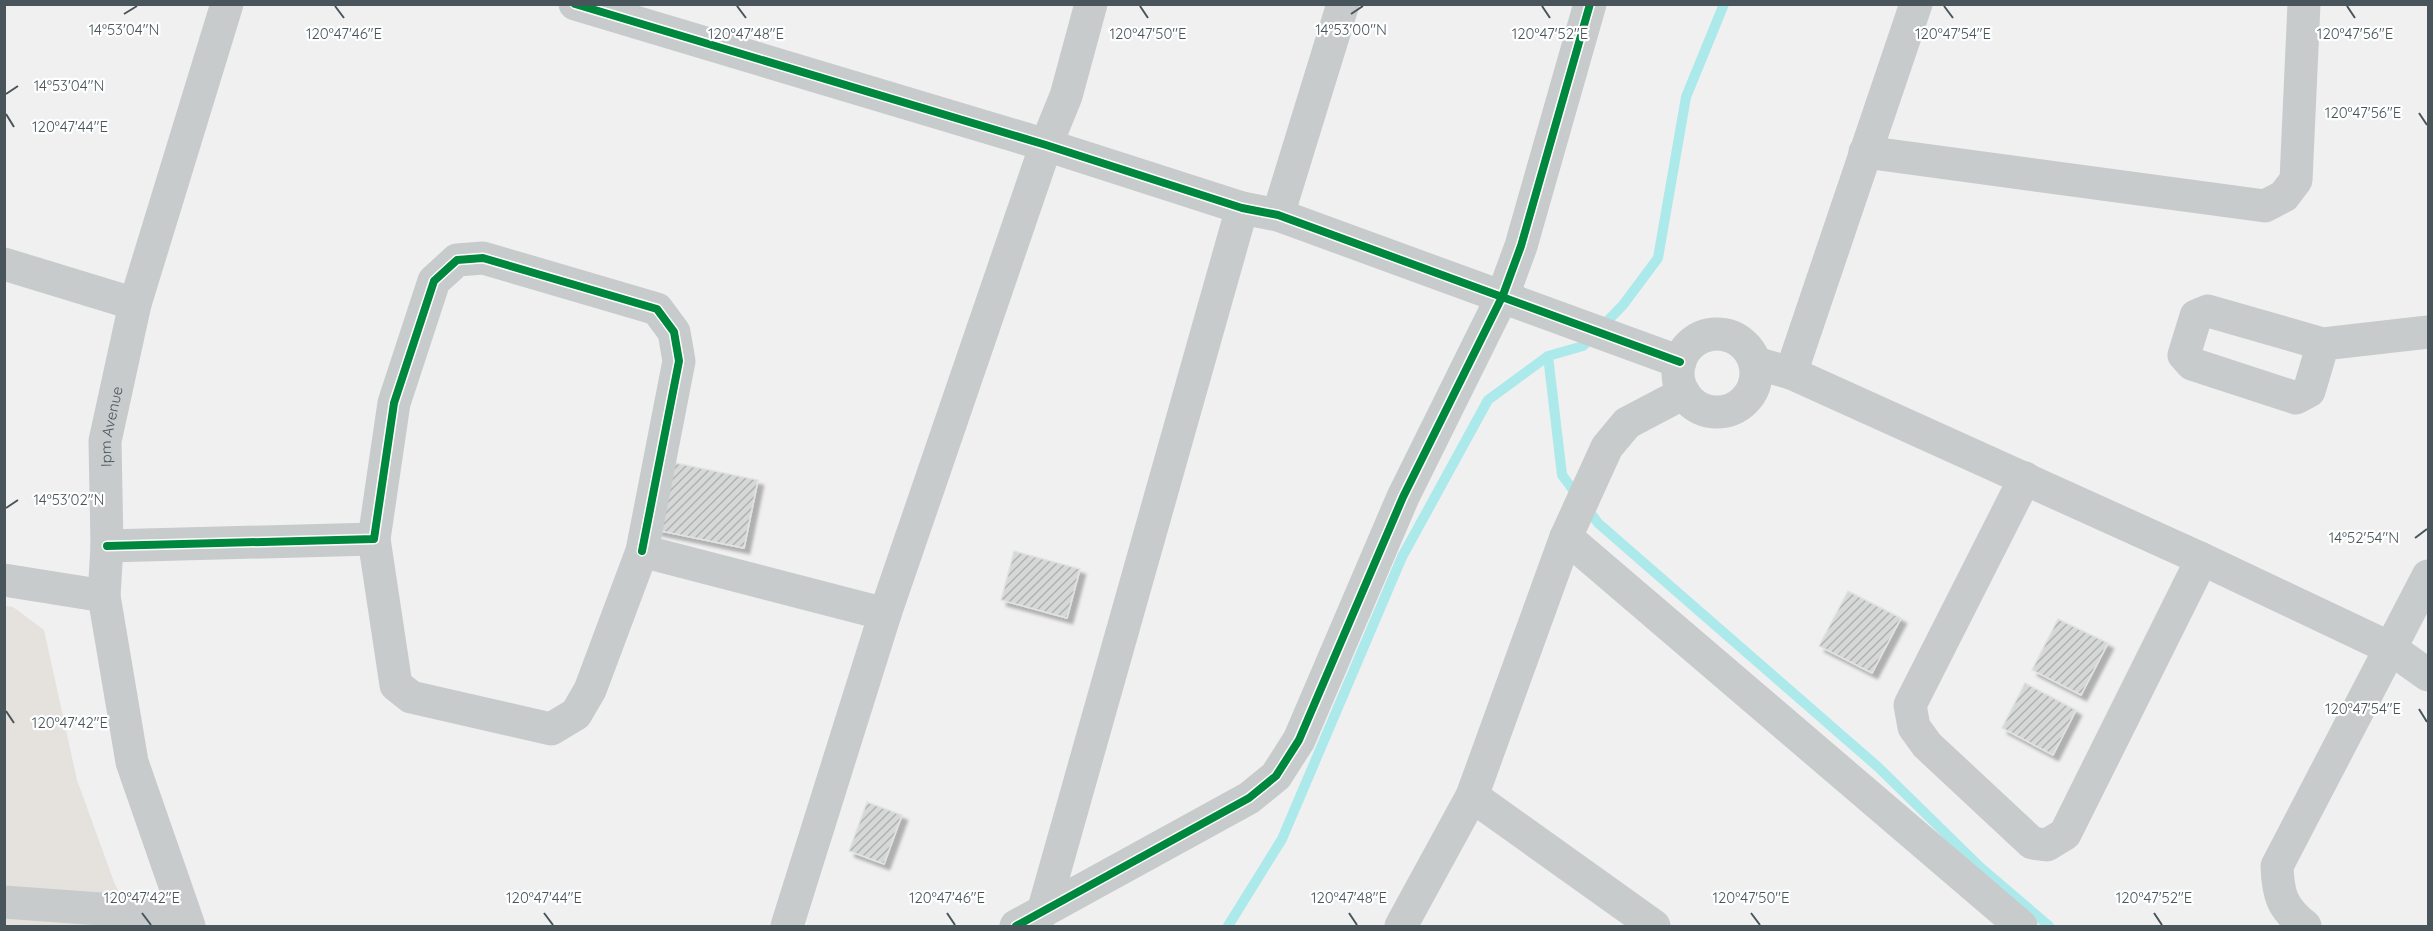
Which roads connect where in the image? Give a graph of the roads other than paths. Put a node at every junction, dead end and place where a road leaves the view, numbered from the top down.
1 (227, 4) edge
2 (575, 4) edge
3 (1091, 4) edge
4 (1342, 4) edge
5 (1590, 4) edge
6 (1916, 4) edge
7 (2304, 4) edge
8 (1046, 145) junction
9 (1865, 152) junction
10 (1242, 208) junction
11 (1278, 215) junction
12 (4, 264) edge
13 (1503, 295) junction
14 (135, 304) junction
15 (2428, 333) edge
16 (2323, 344) dead end
17 (1755, 363) junction
18 (1791, 374) junction
19 (1682, 377) junction
20 (2025, 478) junction
21 (1570, 531) junction
22 (374, 539) junction
23 (107, 546) junction
24 (642, 551) junction
25 (2202, 559) junction
26 (2428, 576) edge
27 (4, 580) edge
28 (104, 597) junction
29 (885, 614) junction
30 (2390, 648) junction
31 (2428, 675) edge
32 (1472, 796) junction
33 (4, 902) edge
34 (1029, 919) edge
35 (186, 921) edge
36 (787, 927) edge
37 (1401, 927) edge
38 (1654, 927) edge
39 (2021, 927) edge
40 (2305, 927) edge

1 - 14 street, Ipm Avenue
2 - 8 street
3 - 8 street
4 - 11 street
5 - 13 street
6 - 9 street
7 - 9 street
8 - 10 street
8 - 29 street
9 - 18 street
10 - 11 street
10 - 34 street
11 - 13 street
12 - 14 street
13 - 19 street
13 - 34 street
14 - 23 street, Ipm Avenue
15 - 16 street
17 - 18 street
17 - 19 street
17 - 19 street
18 - 20 street
19 - 21 street
20 - 25 street
20 - 25 street
21 - 32 street
21 - 39 street
22 - 23 street
22 - 24 street
22 - 24 street
23 - 28 street, Ipm Avenue
24 - 29 street
25 - 30 street
26 - 30 street
27 - 28 street
28 - 35 street, Ipm Avenue
29 - 36 street
30 - 31 street
30 - 40 street
32 - 37 street
32 - 38 street
33 - 35 street

